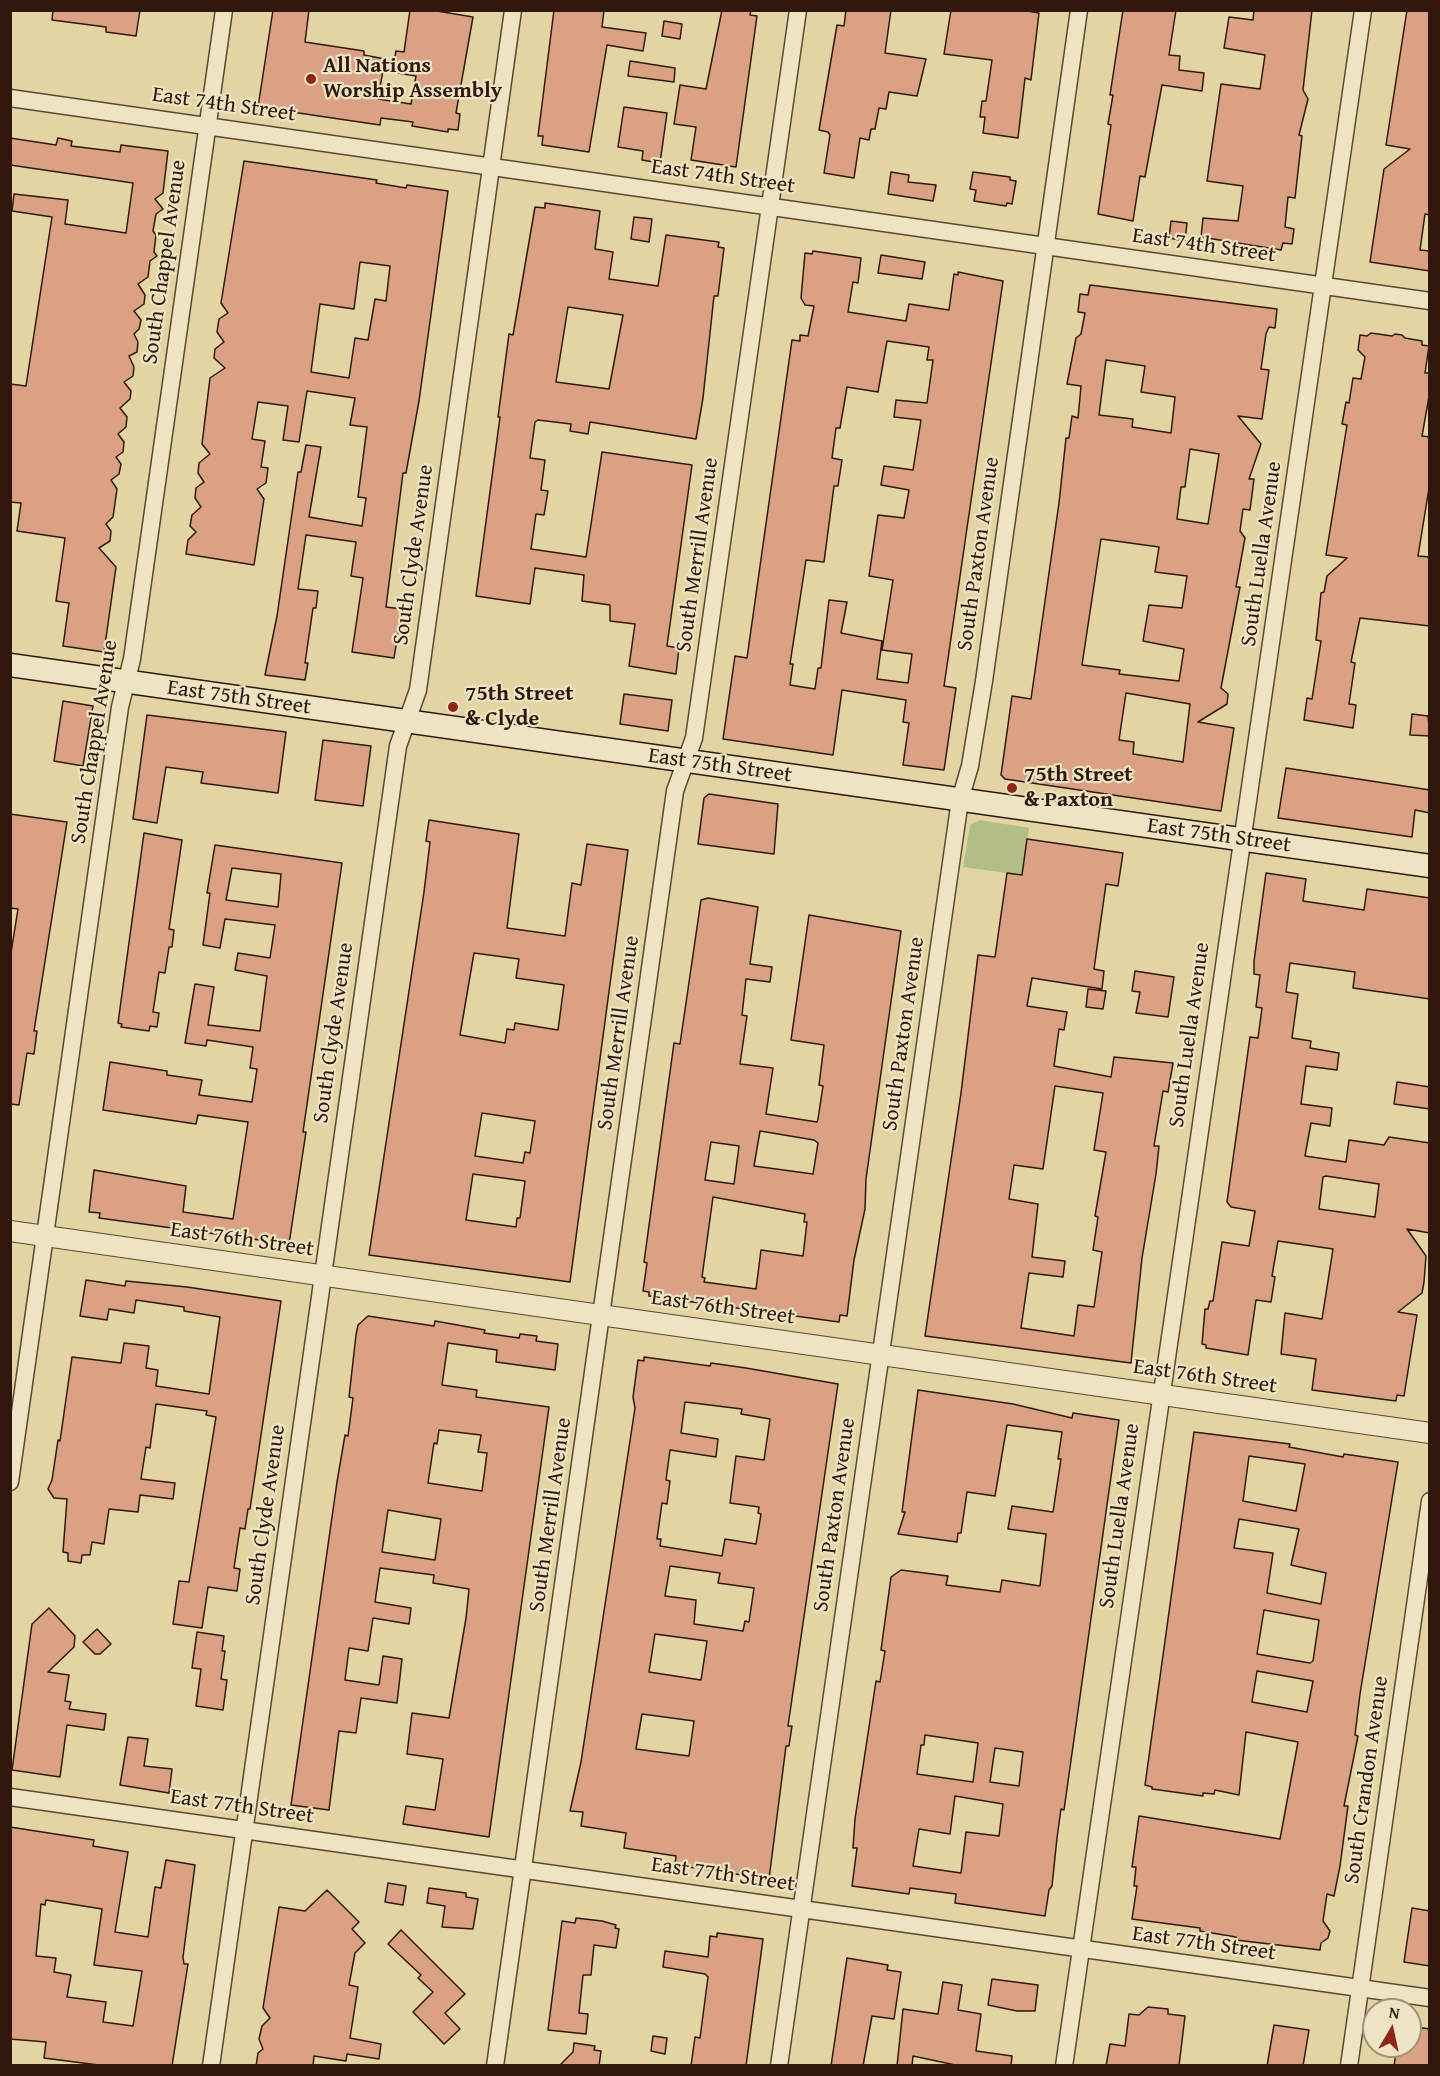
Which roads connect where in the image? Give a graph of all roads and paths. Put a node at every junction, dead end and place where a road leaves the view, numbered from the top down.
1 (224, 10) edge
2 (513, 10) edge
3 (798, 10) edge
4 (1079, 10) edge
5 (1363, 10) edge
6 (10, 98) edge
7 (208, 126) junction
8 (491, 166) junction
9 (770, 206) junction
10 (1046, 246) junction
11 (1323, 285) junction
12 (1430, 301) edge
13 (10, 665) edge
14 (126, 681) junction
15 (406, 721) junction
16 (686, 761) junction
17 (960, 800) junction
18 (1240, 840) junction
19 (1430, 866) edge
20 (10, 1231) edge
21 (45, 1236) junction
22 (322, 1276) junction
23 (602, 1315) junction
24 (881, 1355) junction
25 (1161, 1395) junction
26 (1430, 1433) edge
27 (10, 1482) edge
28 (1430, 1501) edge
29 (10, 1797) edge
30 (244, 1831) junction
31 (523, 1870) junction
32 (801, 1909) junction
33 (1081, 1949) junction
34 (1360, 1988) junction
35 (1430, 1998) edge
36 (210, 2066) edge
37 (495, 2066) edge
38 (779, 2066) edge
39 (1064, 2066) edge
40 (1349, 2066) edge

1 - 7 street, South Chappel Avenue
2 - 8 street, South Clyde Avenue
3 - 9 street, South Merrill Avenue
4 - 10 street, South Paxton Avenue
5 - 11 street, South Luella Avenue
6 - 7 street, East 74th Street
7 - 8 street, East 74th Street
7 - 14 street, South Chappel Avenue
8 - 9 street, East 74th Street
8 - 15 street, South Clyde Avenue
9 - 10 street, East 74th Street
9 - 16 street, South Merrill Avenue
10 - 11 street, East 74th Street
10 - 17 street, South Paxton Avenue
11 - 12 street, East 74th Street
11 - 18 street, South Luella Avenue
13 - 14 main road, East 75th Street
14 - 15 main road, East 75th Street
14 - 21 street, South Chappel Avenue
15 - 16 main road, East 75th Street
15 - 22 street, South Clyde Avenue
16 - 17 main road, East 75th Street
16 - 23 street, South Merrill Avenue
17 - 18 main road, East 75th Street
17 - 24 street, South Paxton Avenue
18 - 19 main road, East 75th Street
18 - 25 street, South Luella Avenue
20 - 21 street, East 76th Street
21 - 22 street, East 76th Street
21 - 27 street, South Chappel Avenue
22 - 23 street, East 76th Street
22 - 30 street, South Clyde Avenue
23 - 24 street, East 76th Street
23 - 31 street, South Merrill Avenue
24 - 25 street, East 76th Street
24 - 32 street, South Paxton Avenue
25 - 26 street, East 76th Street
25 - 33 street, South Luella Avenue
28 - 34 street, South Crandon Avenue
29 - 30 street, East 77th Street
30 - 31 street, East 77th Street
30 - 36 street, South Clyde Avenue
31 - 32 street, East 77th Street
31 - 37 street, South Merrill Avenue
32 - 33 street, East 77th Street
32 - 38 street, South Paxton Avenue
33 - 34 street, East 77th Street
33 - 39 street, South Luella Avenue
34 - 35 street, East 77th Street
34 - 40 street, South Crandon Avenue

